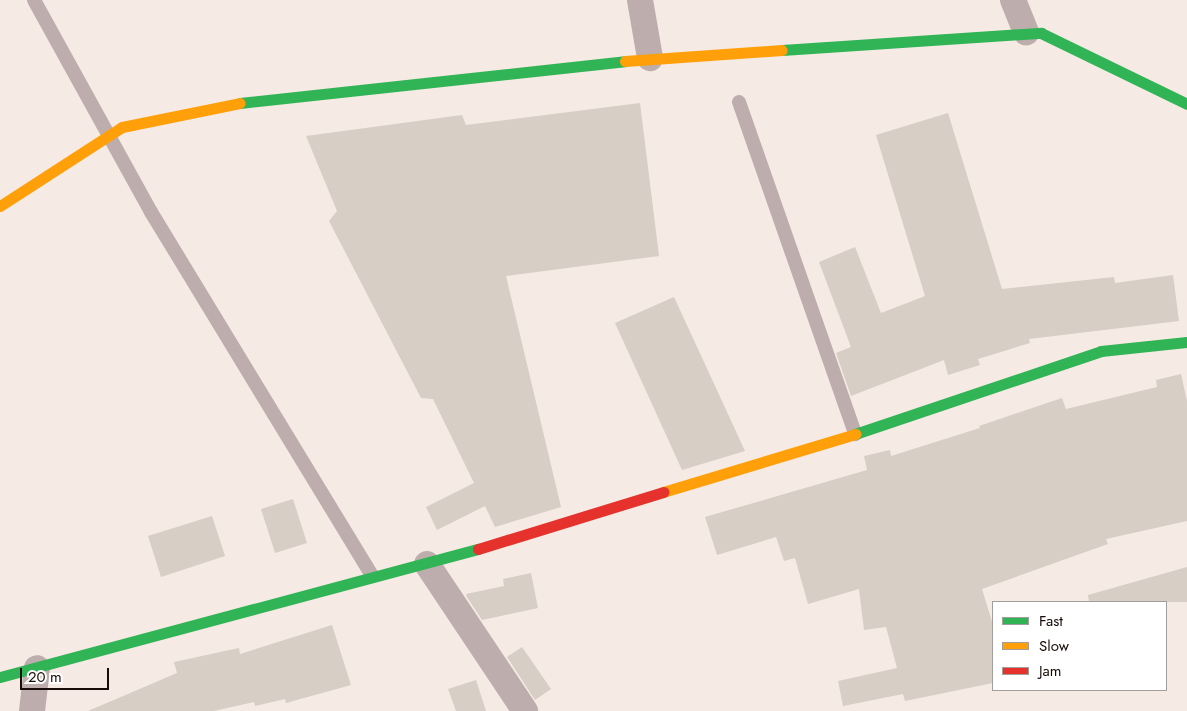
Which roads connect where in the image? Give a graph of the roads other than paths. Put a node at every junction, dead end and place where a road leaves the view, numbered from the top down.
1 (34, 0) edge
2 (640, 0) edge
3 (1012, 0) edge
4 (1026, 33) junction
5 (650, 58) junction
6 (739, 102) dead end
7 (1187, 104) edge
8 (110, 134) junction
9 (0, 206) edge
10 (1187, 342) edge
11 (855, 434) junction
12 (426, 564) junction
13 (372, 576) junction
14 (37, 668) junction
15 (0, 677) edge
16 (32, 711) edge
17 (525, 711) edge

1 - 8 lane
2 - 5 street
3 - 4 street
4 - 5 main road
4 - 7 main road
5 - 8 main road
6 - 11 lane
8 - 9 main road
8 - 13 lane
10 - 11 main road
11 - 12 main road
12 - 13 main road
12 - 17 street
13 - 14 main road
14 - 15 main road
14 - 16 street

